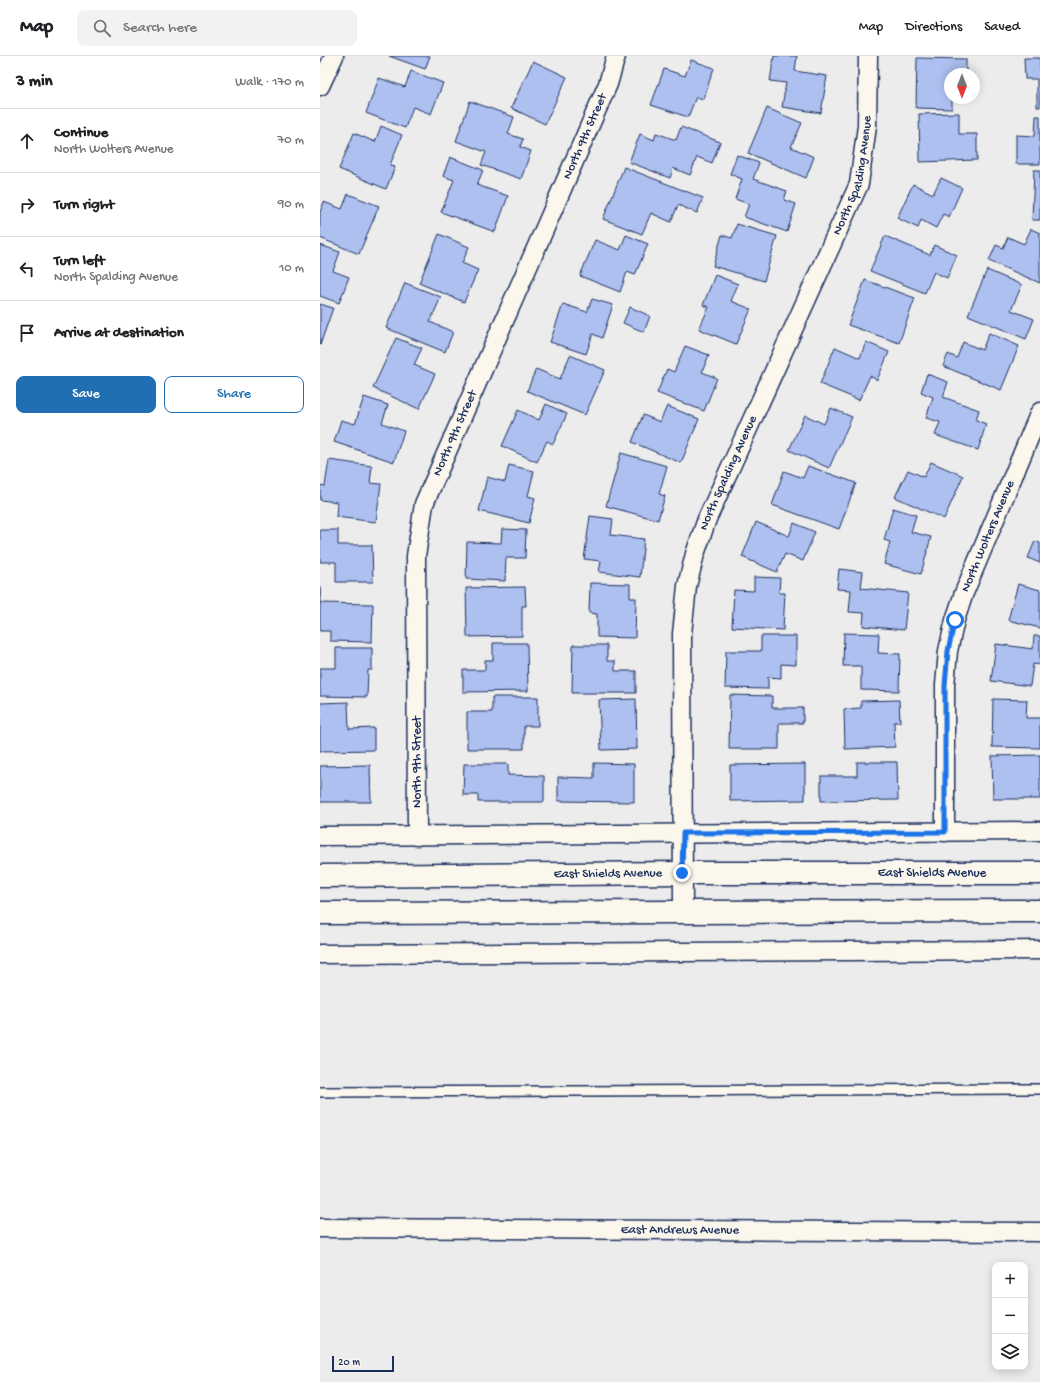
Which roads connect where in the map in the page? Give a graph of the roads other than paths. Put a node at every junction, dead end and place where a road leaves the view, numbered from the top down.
1 (334, 56) edge
2 (616, 56) edge
3 (868, 56) edge
4 (320, 86) edge
5 (1040, 412) edge
6 (1040, 831) edge
7 (945, 832) junction
8 (683, 833) junction
9 (320, 836) edge
10 (418, 836) junction
11 (682, 873) junction
12 (1040, 873) edge
13 (320, 876) edge
14 (683, 911) junction
15 (1040, 911) edge
16 (320, 913) edge
17 (1040, 950) edge
18 (320, 954) edge
19 (1040, 1089) edge
20 (320, 1092) edge
21 (320, 1228) edge
22 (1040, 1232) edge

1 - 4 street
2 - 10 street, North 9th Street
3 - 8 street, North Spalding Avenue
5 - 7 street, North Wolters Avenue
6 - 7 street
7 - 8 street
8 - 10 street
8 - 11 street, North Spalding Avenue
9 - 10 street
11 - 12 main road, East Shields Avenue
11 - 13 main road, East Shields Avenue
11 - 14 street, North Spalding Avenue
14 - 15 main road
14 - 16 main road
17 - 18 street
19 - 20 lane
21 - 22 street, East Andrews Avenue

